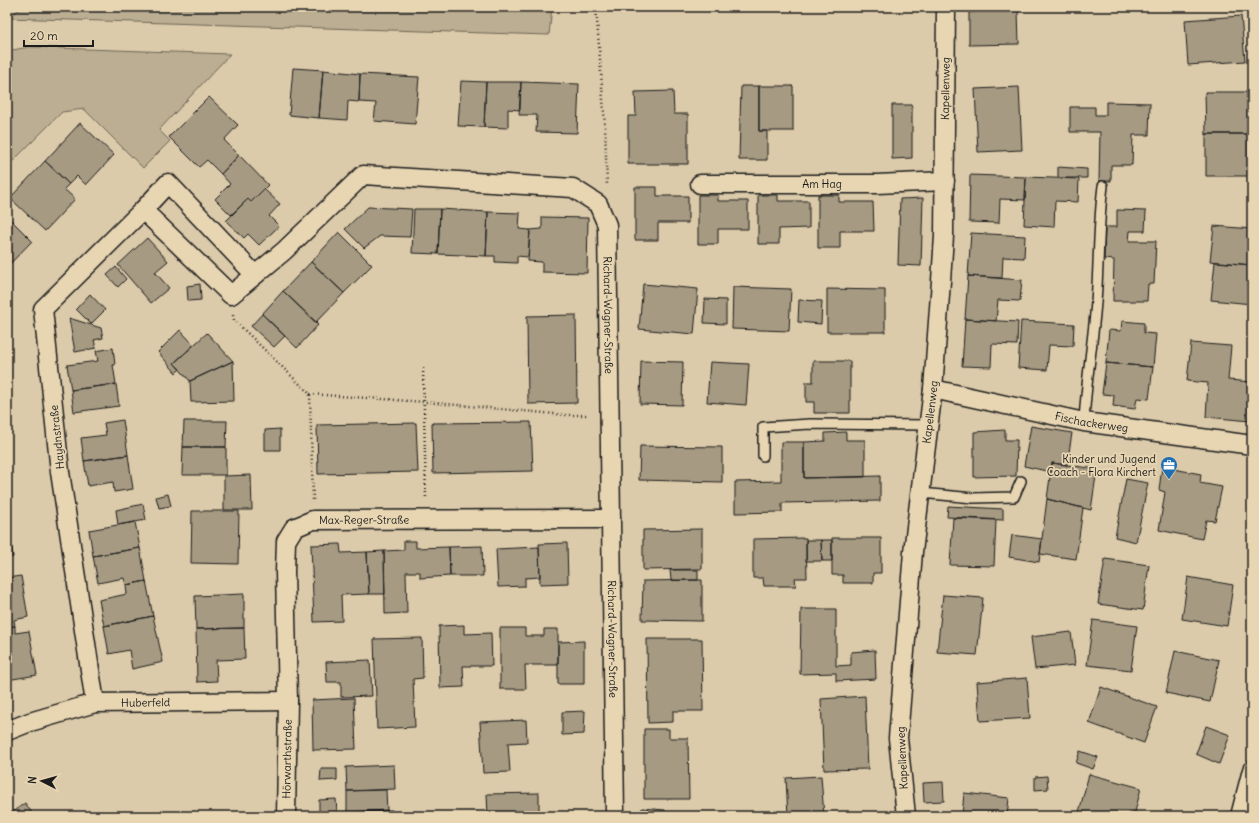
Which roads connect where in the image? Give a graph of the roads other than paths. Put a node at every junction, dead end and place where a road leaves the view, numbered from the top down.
1 (946, 7) edge
2 (944, 181) junction
3 (700, 184) dead end
4 (1103, 186) dead end
5 (143, 210) junction
6 (254, 276) junction
7 (933, 389) junction
8 (1084, 422) junction
9 (929, 425) junction
10 (1252, 445) edge
11 (763, 456) dead end
12 (1021, 481) dead end
13 (921, 493) junction
14 (610, 519) junction
15 (288, 701) junction
16 (95, 703) junction
17 (7, 731) edge
18 (1252, 770) edge
19 (286, 816) edge
20 (614, 816) edge
21 (906, 816) edge
22 (1240, 816) edge

1 - 2 street, Kapellenweg
2 - 3 street, Am Hag
2 - 7 street, Kapellenweg
4 - 8 lane
5 - 6 street
5 - 6 street, Haydnstraße
5 - 16 street, Haydnstraße
6 - 14 street, Richard-Wagner-Straße
7 - 8 street, Fischackerweg
7 - 9 street, Kapellenweg
8 - 10 street, Fischackerweg
9 - 11 lane
9 - 13 street, Kapellenweg
12 - 13 lane
13 - 21 street, Kapellenweg
14 - 15 street, Max-Reger-Straße
14 - 20 street, Richard-Wagner-Straße
15 - 16 street, Huberfeld
15 - 19 street, Hörwarthstraße
16 - 17 street, Huberfeld
18 - 22 street

